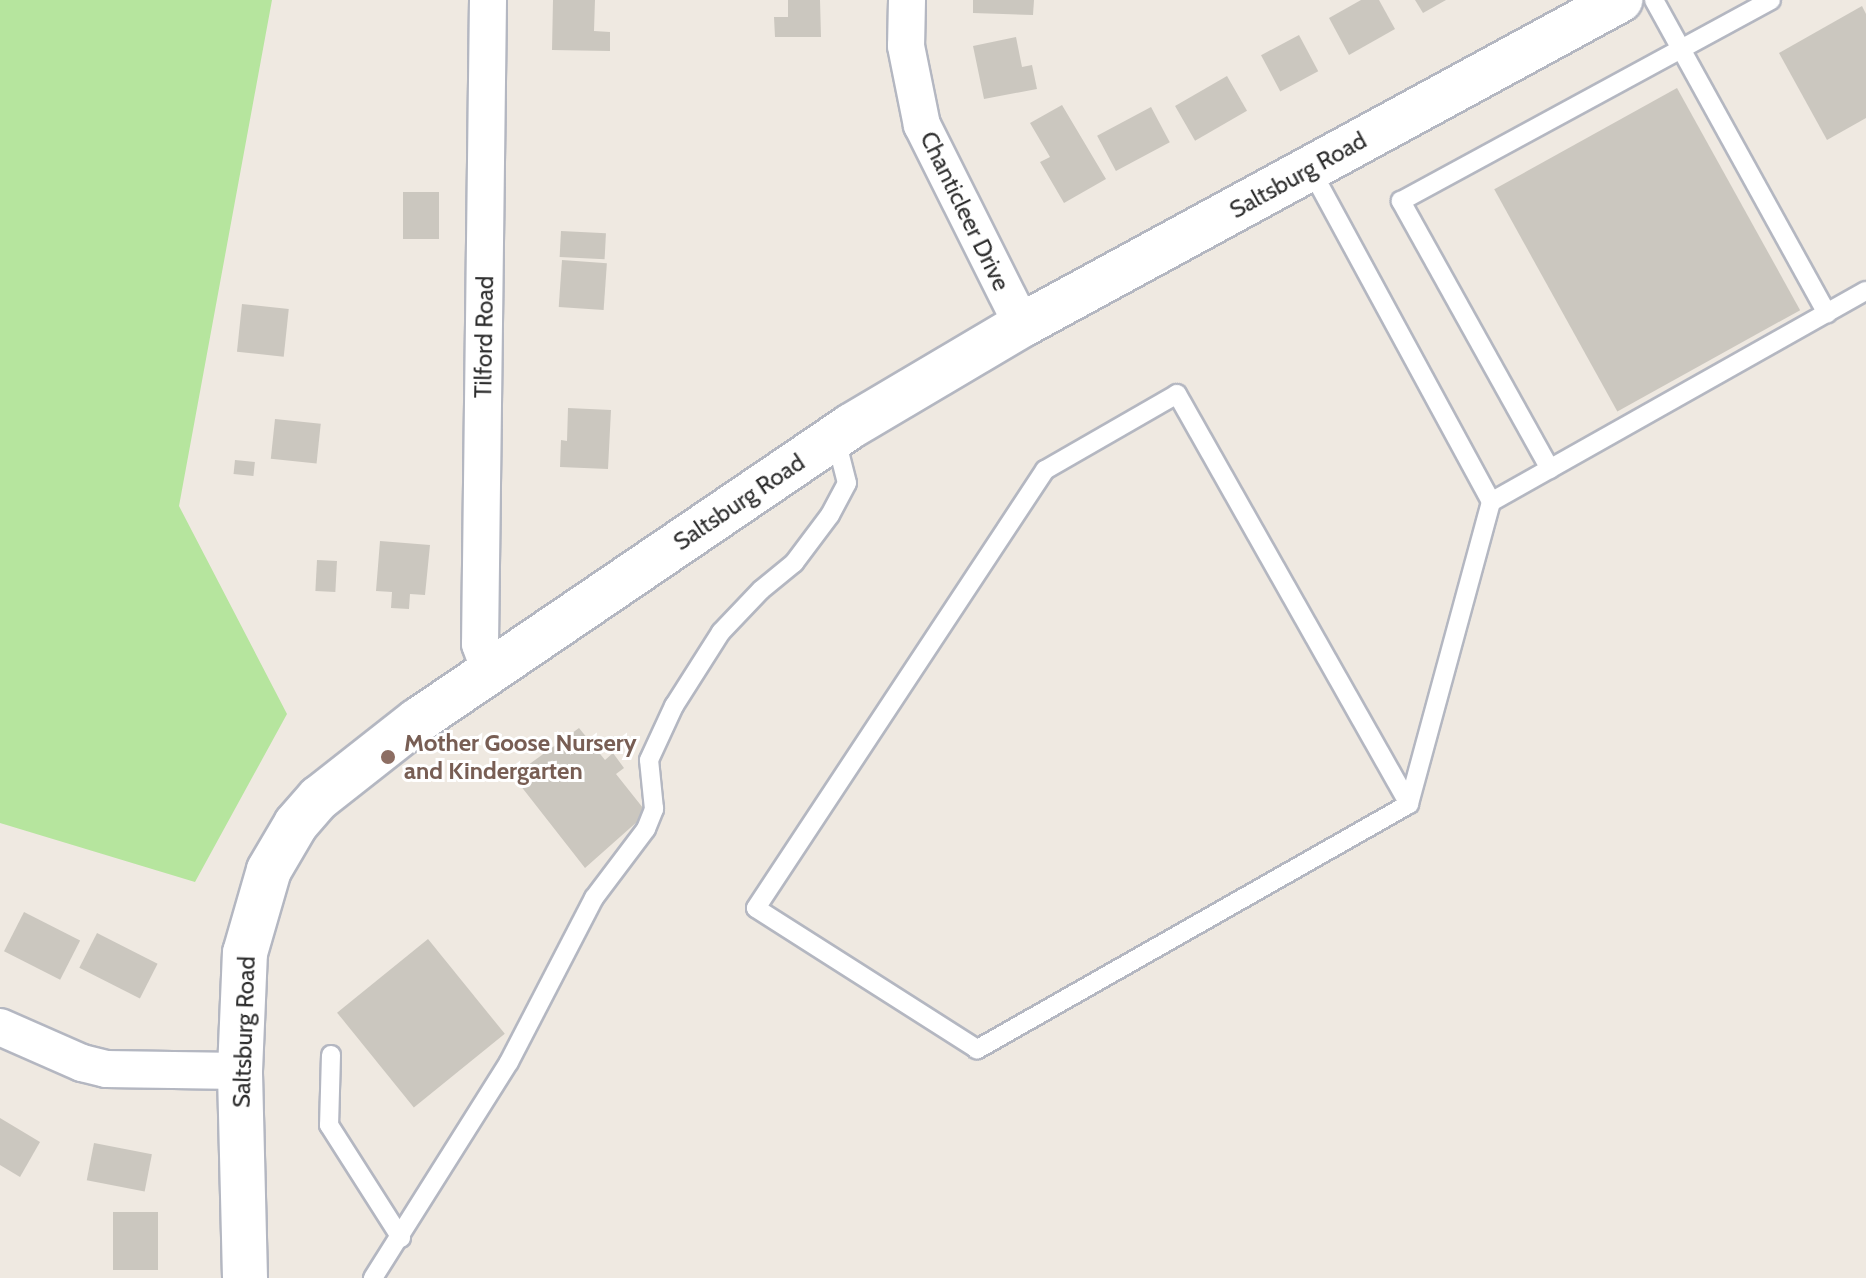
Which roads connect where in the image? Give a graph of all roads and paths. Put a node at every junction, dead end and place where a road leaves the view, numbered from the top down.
1 (488, 0) edge
2 (907, 0) edge
3 (1620, 0) edge
4 (1654, 0) edge
5 (1771, 0) edge
6 (1680, 49) junction
7 (1310, 168) junction
8 (1866, 291) edge
9 (1827, 313) junction
10 (1022, 325) junction
11 (835, 436) junction
12 (1550, 469) junction
13 (1491, 502) junction
14 (490, 672) junction
15 (1409, 804) junction
16 (0, 1027) edge
17 (331, 1055) dead end
18 (240, 1071) junction
19 (401, 1238) junction
20 (245, 1278) edge
21 (373, 1278) edge

1 - 14 street, Tilford Road
2 - 10 street, Chanticleer Drive
3 - 7 main road, Saltsburg Road
4 - 6 lane
5 - 6 lane
6 - 9 lane
6 - 12 lane
7 - 10 main road, Saltsburg Road
7 - 13 lane
8 - 9 lane
9 - 12 lane
10 - 11 main road, Saltsburg Road
11 - 14 main road, Saltsburg Road
11 - 19 lane
12 - 13 lane
13 - 15 lane
14 - 18 main road, Saltsburg Road
15 - 15 lane
16 - 18 street
17 - 19 lane
18 - 20 main road, Saltsburg Road
19 - 21 lane

